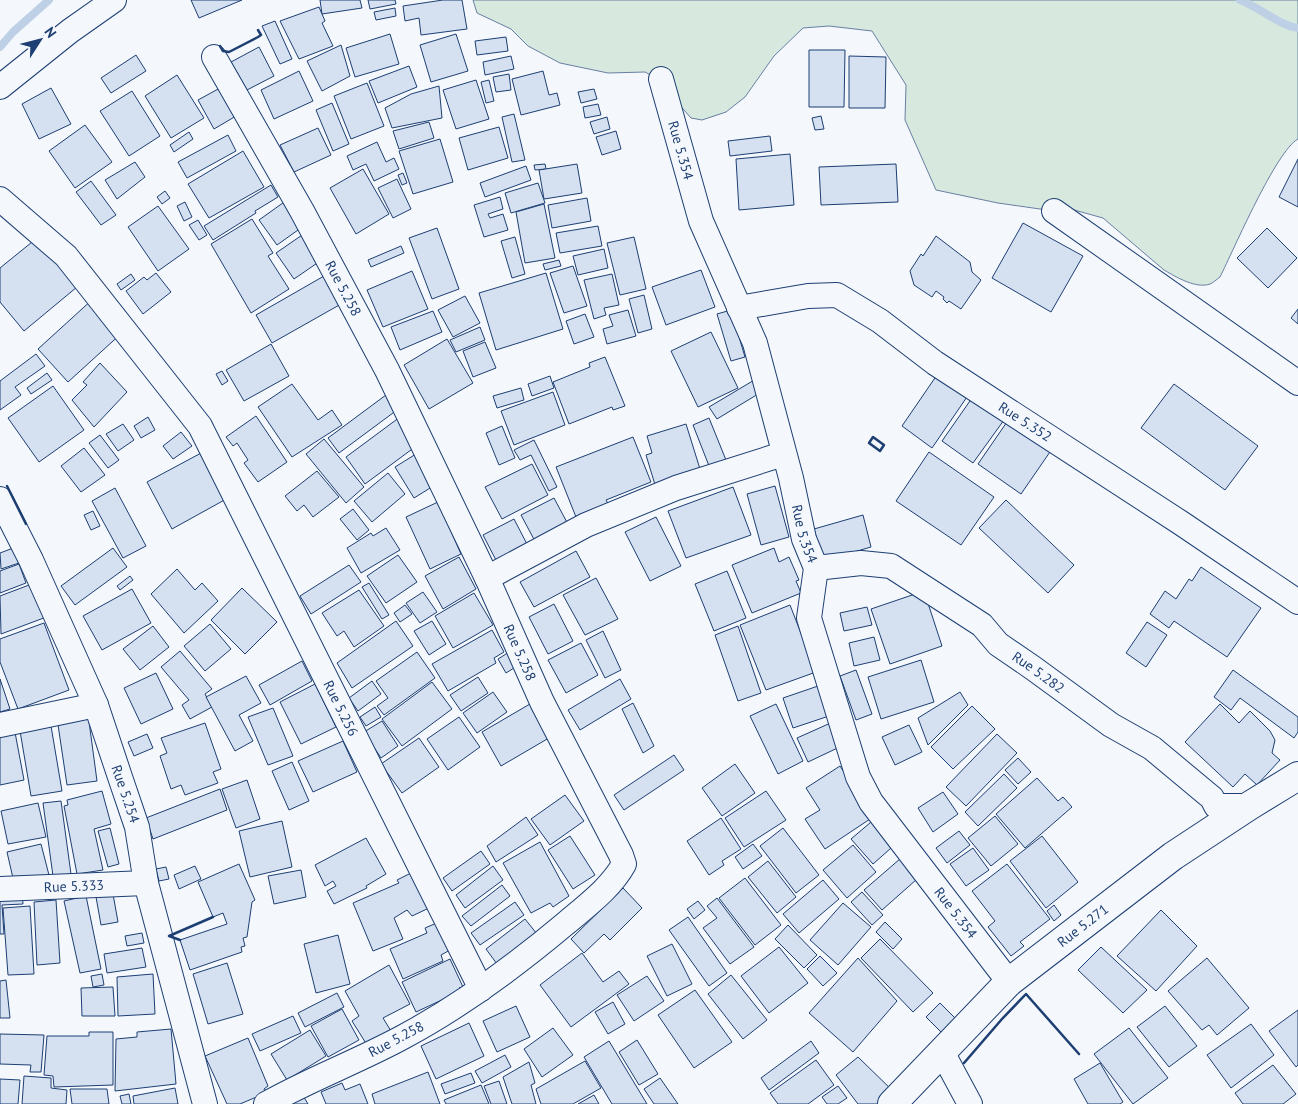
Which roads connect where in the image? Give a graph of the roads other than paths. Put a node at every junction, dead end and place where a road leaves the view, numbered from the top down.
1 (114, 0) edge
2 (214, 57) dead end
3 (661, 79) dead end
4 (0, 87) edge
5 (0, 199) edge
6 (1054, 211) dead end
7 (738, 308) junction
8 (1298, 383) edge
9 (783, 454) junction
10 (0, 499) edge
11 (816, 568) junction
12 (487, 578) junction
13 (1298, 602) edge
14 (96, 705) junction
15 (0, 725) edge
16 (1298, 776) edge
17 (1249, 806) junction
18 (146, 883) junction
19 (0, 889) edge
20 (1009, 982) junction
21 (481, 989) junction
22 (942, 1052) junction
23 (205, 1104) edge
24 (266, 1104) edge
25 (892, 1104) edge
26 (970, 1104) edge

1 - 4 street
2 - 12 street, Rue 5.258
3 - 7 street, Rue 5.354
5 - 21 street, Rue 5.256
6 - 8 street
7 - 9 street, Rue 5.354
7 - 13 street, Rue 5.352
9 - 11 street, Rue 5.354
9 - 12 street
10 - 14 street, Rue 5.254
11 - 17 street, Rue 5.282
11 - 20 street, Rue 5.354
12 - 21 street, Rue 5.258
14 - 15 street
14 - 18 street, Rue 5.254
16 - 17 street, Rue 5.271
17 - 20 street, Rue 5.271
18 - 19 street, Rue 5.333
18 - 23 street, Rue 5.254
20 - 22 street, Rue 5.271
21 - 24 street, Rue 5.258
22 - 25 street, Rue 5.271
22 - 26 street

